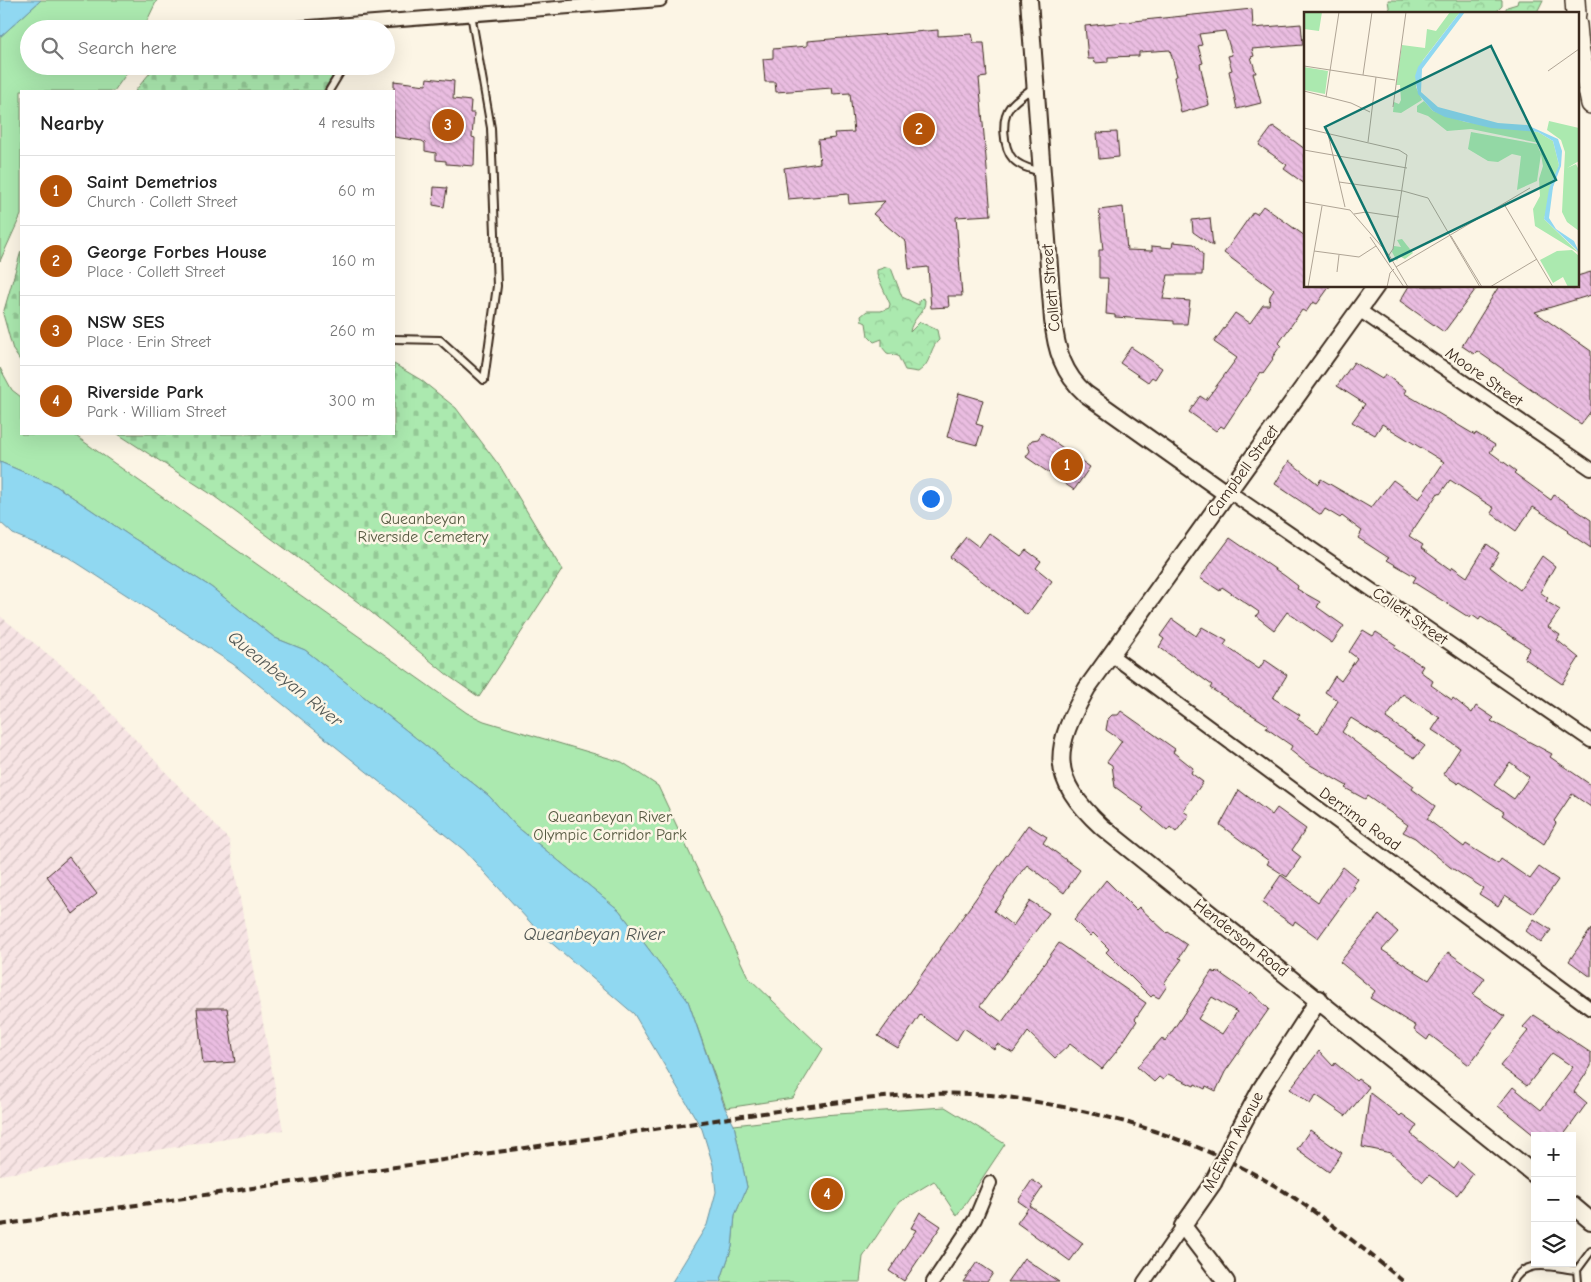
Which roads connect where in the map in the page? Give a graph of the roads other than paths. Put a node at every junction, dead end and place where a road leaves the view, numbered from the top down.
1 (660, 0) edge
2 (1029, 0) edge
3 (580, 3) edge
4 (544, 4) edge
5 (492, 6) edge
6 (471, 14) junction
7 (395, 22) edge
8 (1578, 47) edge
9 (339, 75) edge
10 (1036, 86) junction
11 (330, 90) edge
12 (1591, 104) edge
13 (1042, 173) junction
14 (1375, 288) edge
15 (1359, 310) junction
16 (395, 339) edge
17 (1591, 469) edge
18 (1228, 493) junction
19 (1110, 654) junction
20 (1591, 741) edge
21 (1318, 999) junction
22 (1591, 1009) edge
23 (1531, 1172) edge
24 (990, 1183) dead end
25 (1576, 1208) edge
26 (1591, 1219) edge
27 (1184, 1226) junction
28 (1591, 1251) edge
29 (1577, 1270) junction
30 (933, 1282) edge
31 (1144, 1282) edge
32 (1226, 1282) edge
33 (1513, 1282) edge
34 (1578, 1282) edge

1 - 3 street
2 - 10 street, Collett Street
3 - 4 street
4 - 5 street
5 - 6 street
6 - 7 street
6 - 16 lane
8 - 12 main road
9 - 11 lane
10 - 13 street, Collett Street
10 - 13 lane
13 - 18 street, Collett Street
14 - 15 street, Campbell Street
15 - 17 street, Moore Street
15 - 18 street, Campbell Street
18 - 19 street, Campbell Street
18 - 20 street, Collett Street
19 - 21 street, Henderson Road
19 - 22 street, Derrima Road
21 - 23 street, Henderson Road
21 - 27 street, McEwan Avenue, bridge
24 - 30 street
25 - 26 street
27 - 31 street, McEwan Avenue
27 - 32 street
28 - 29 lane
29 - 33 lane
29 - 34 lane

